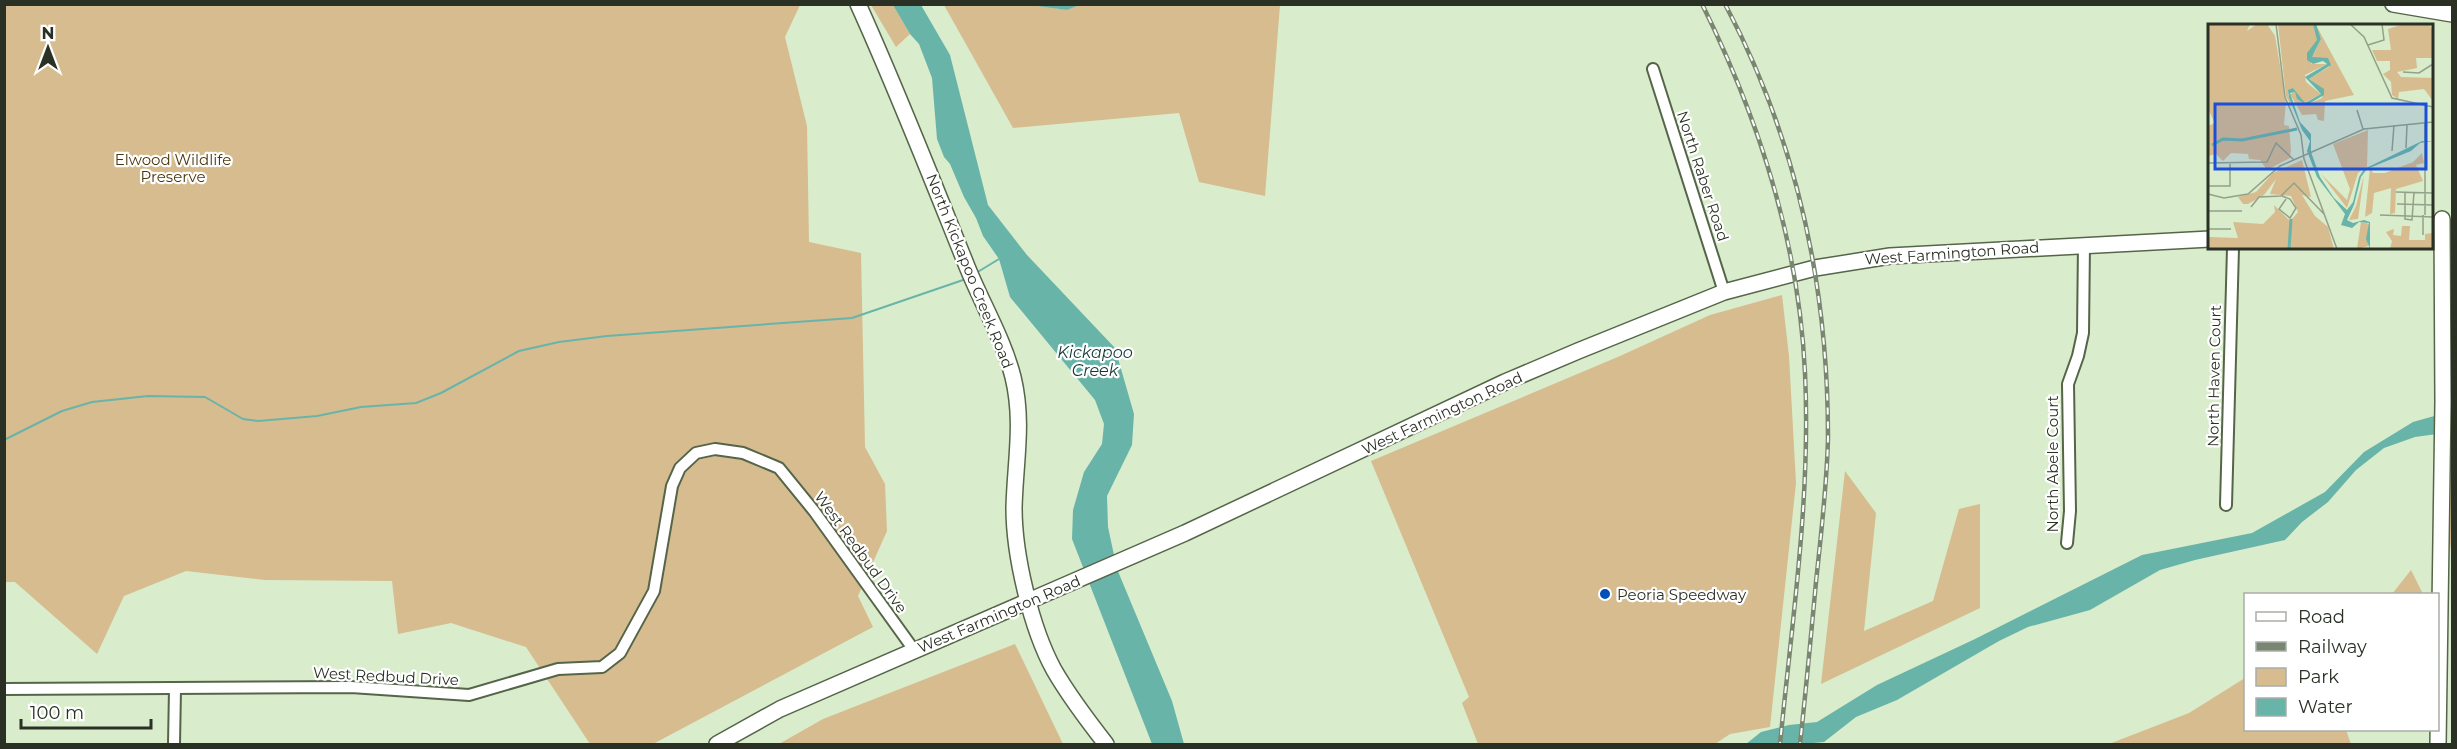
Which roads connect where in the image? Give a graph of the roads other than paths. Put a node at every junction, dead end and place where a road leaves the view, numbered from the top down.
1 (858, 4) edge
2 (2393, 4) edge
3 (2452, 14) edge
4 (1653, 69) dead end
5 (2442, 219) edge
6 (2208, 239) edge
7 (2084, 244) junction
8 (2233, 249) edge
9 (1724, 292) junction
10 (2226, 505) dead end
11 (2067, 543) dead end
12 (1029, 601) junction
13 (914, 651) junction
14 (2439, 672) edge
15 (4, 688) edge
16 (175, 689) junction
17 (174, 744) edge
18 (717, 744) edge
19 (1106, 744) edge

1 - 12 main road, North Kickapoo Creek Road
2 - 3 main road
4 - 9 street, North Raber Road
5 - 14 main road
6 - 7 main road, West Farmington Road
7 - 9 main road, West Farmington Road
7 - 11 street, North Abele Court
8 - 10 street, North Haven Court
9 - 12 main road, West Farmington Road
12 - 13 main road, West Farmington Road
12 - 19 main road, North Kickapoo Creek Road
13 - 16 street, West Redbud Drive
13 - 18 main road, West Farmington Road
15 - 16 street, West Redbud Drive
16 - 17 street

